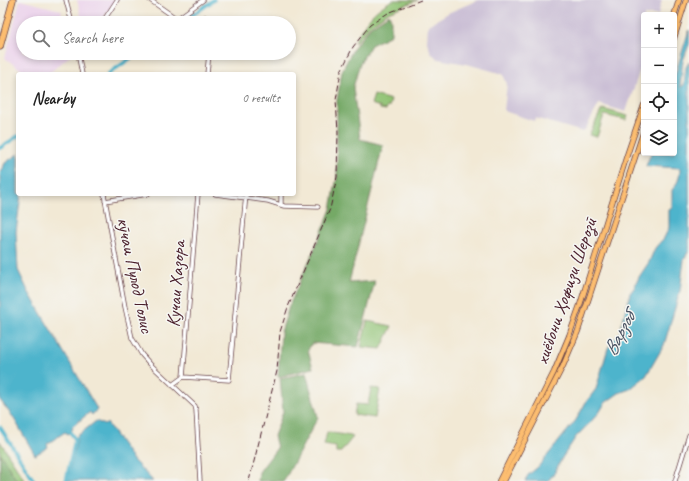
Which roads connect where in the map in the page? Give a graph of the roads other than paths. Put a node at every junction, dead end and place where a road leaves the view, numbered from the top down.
1 (12, 0) edge
2 (62, 0) edge
3 (66, 0) edge
4 (117, 0) edge
5 (150, 0) edge
6 (203, 0) edge
7 (679, 0) edge
8 (686, 0) edge
9 (67, 4) junction
10 (675, 12) edge
11 (70, 16) edge
12 (107, 16) edge
13 (174, 16) edge
14 (180, 16) edge
15 (677, 28) edge
16 (0, 46) edge
17 (79, 60) edge
18 (208, 60) edge
19 (82, 72) edge
20 (207, 72) edge
21 (641, 114) edge
22 (641, 139) edge
23 (104, 196) edge
24 (136, 196) edge
25 (198, 196) edge
26 (246, 196) edge
27 (281, 196) edge
28 (105, 201) junction
29 (280, 205) junction
30 (318, 207) dead end
31 (183, 377) junction
32 (172, 385) junction
33 (689, 435) edge
34 (200, 481) edge
35 (499, 481) edge
36 (504, 481) edge
37 (675, 481) edge

1 - 16 highway
2 - 9 street
3 - 9 street
4 - 12 street
5 - 13 street
6 - 14 street
7 - 10 main road
8 - 15 main road
9 - 11 street
17 - 19 street
18 - 20 street
21 - 35 main road, хиёбони Ҳофизи Шерозӣ
22 - 36 main road, хиёбони Ҳофизи Шерозӣ
23 - 28 street, кӯчаи Пулод Толис
24 - 28 street
25 - 31 street, Кучаи Хазора
26 - 29 street
26 - 31 street
27 - 29 street
28 - 32 street, кӯчаи Пулод Толис
29 - 30 street
31 - 32 street
32 - 34 street, кӯчаи Пулод Толис
33 - 37 street

